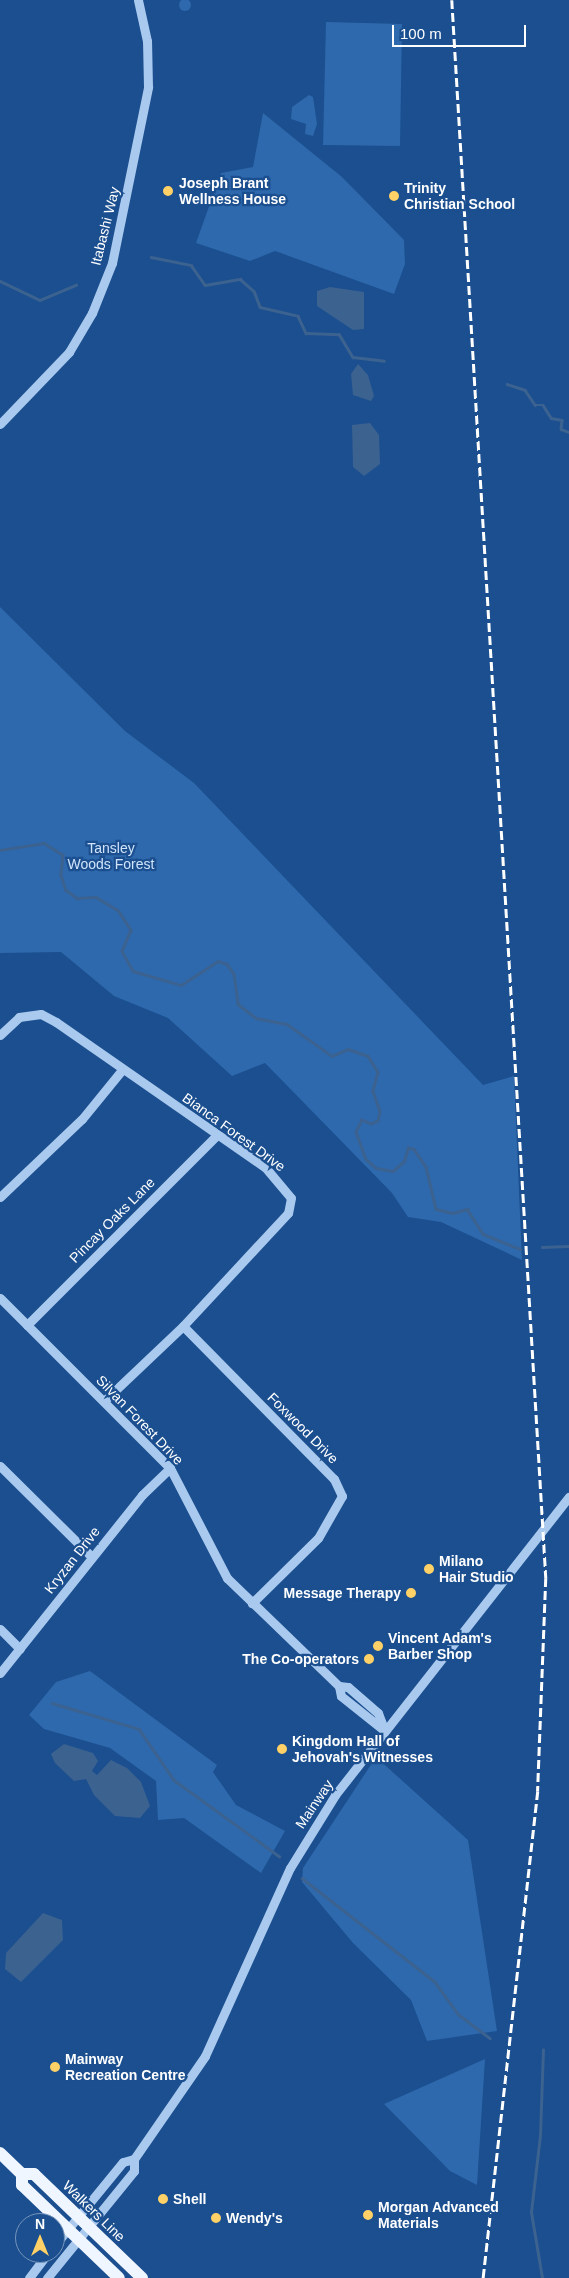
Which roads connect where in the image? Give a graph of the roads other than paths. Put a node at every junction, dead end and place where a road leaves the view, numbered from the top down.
1 (138, 0) edge
2 (0, 424) edge
3 (0, 1035) edge
4 (122, 1070) junction
5 (217, 1135) junction
6 (0, 1197) edge
7 (0, 1298) edge
8 (27, 1325) junction
9 (183, 1326) junction
10 (104, 1401) junction
11 (0, 1466) edge
12 (170, 1468) junction
13 (569, 1497) edge
14 (92, 1557) junction
15 (252, 1603) junction
16 (0, 1629) edge
17 (20, 1649) junction
18 (0, 1673) edge
19 (339, 1686) junction
20 (385, 1731) junction
21 (0, 2153) edge
22 (134, 2159) junction
23 (22, 2174) junction
24 (78, 2217) junction
25 (67, 2229) junction
26 (90, 2229) junction
27 (65, 2232) edge
28 (80, 2241) junction
29 (40, 2263) edge
30 (29, 2278) edge
31 (47, 2278) edge
32 (119, 2278) edge
33 (142, 2278) edge

1 - 2 street, Itabashi Way
3 - 4 street, Bianca Forest Drive
4 - 5 street, Bianca Forest Drive
4 - 6 street
5 - 8 street, Pincay Oaks Lane
5 - 9 street, Bianca Forest Drive
7 - 8 street, Silvan Forest Drive
8 - 10 street, Silvan Forest Drive
9 - 10 street, Bianca Forest Drive
9 - 15 street, Foxwood Drive
10 - 12 street, Silvan Forest Drive
11 - 14 street
12 - 14 street, Kryzan Drive
12 - 15 street, Silvan Forest Drive
13 - 20 street, Mainway
14 - 17 street, Kryzan Drive
15 - 19 street, Silvan Forest Drive
16 - 17 street
17 - 18 street, Kryzan Drive
19 - 20 street, Silvan Forest Drive
19 - 20 street, Silvan Forest Drive
20 - 22 street, Mainway
21 - 23 main road, Walkers Line
22 - 24 street, Mainway
22 - 26 street, Mainway
23 - 24 main road, Walkers Line
23 - 25 main road, Walkers Line
24 - 25 street, Mainway
24 - 26 main road, Walkers Line
25 - 27 street, Mainway
25 - 28 main road, Walkers Line
26 - 28 street, Mainway
26 - 33 main road, Walkers Line
28 - 31 street, Mainway
28 - 32 main road, Walkers Line
29 - 30 street

